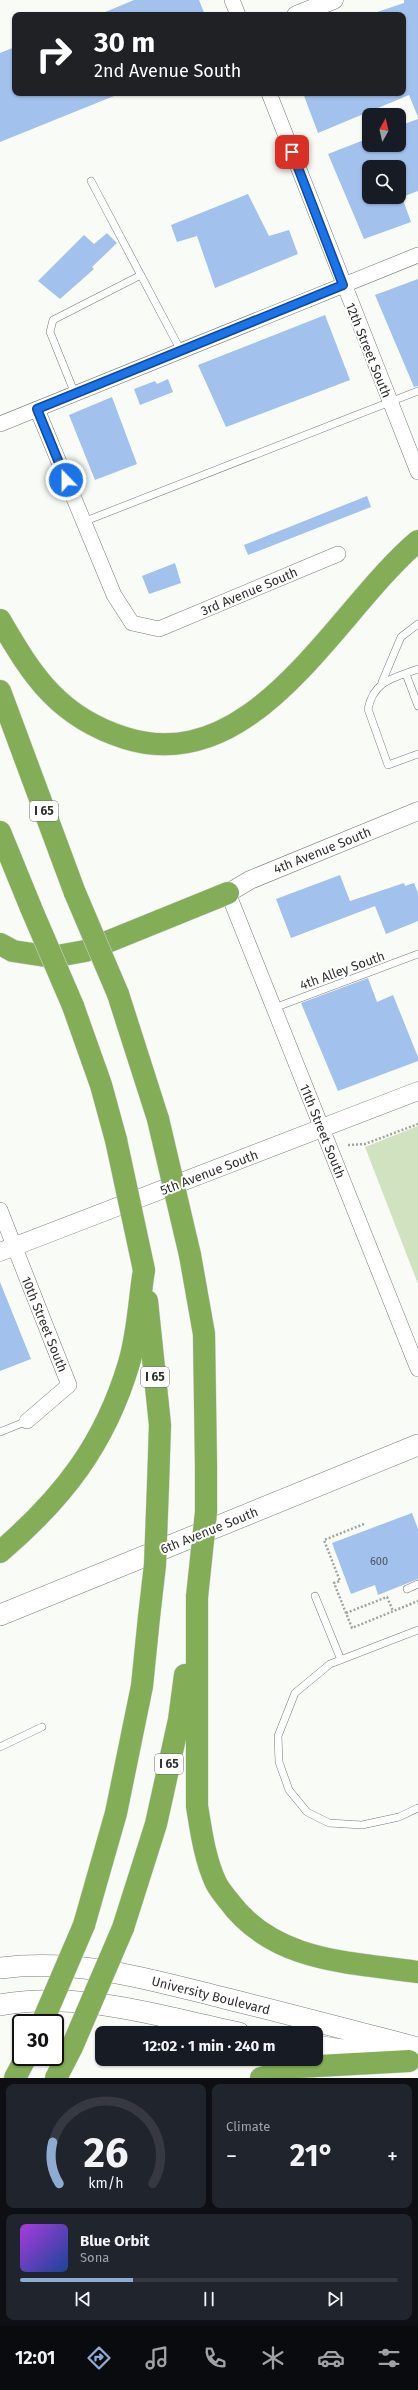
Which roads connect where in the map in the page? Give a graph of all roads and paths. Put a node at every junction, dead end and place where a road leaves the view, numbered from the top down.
1 (232, 0) edge
2 (334, 0) edge
3 (237, 12) edge
4 (304, 12) edge
5 (270, 96) edge
6 (91, 181) dead end
7 (418, 255) edge
8 (141, 275) junction
9 (343, 285) junction
10 (181, 351) junction
11 (418, 391) edge
12 (75, 394) junction
13 (390, 403) junction
14 (37, 409) junction
15 (0, 424) edge
16 (418, 472) edge
17 (83, 522) junction
18 (418, 541) edge
19 (338, 554) dead end
20 (0, 620) edge
21 (418, 624) edge
22 (418, 669) edge
23 (406, 674) junction
24 (382, 682) junction
25 (0, 691) edge
26 (418, 706) edge
27 (418, 754) edge
28 (418, 811) edge
29 (0, 832) edge
30 (228, 893) junction
31 (0, 944) edge
32 (418, 954) edge
33 (274, 1008) junction
34 (418, 1091) edge
35 (418, 1124) edge
36 (322, 1129) junction
37 (348, 1145) dead end
38 (0, 1210) edge
39 (7, 1249) edge
40 (144, 1270) junction
41 (418, 1369) edge
42 (27, 1421) joint
43 (0, 1432) edge
44 (418, 1445) edge
45 (364, 1524) dead end
46 (0, 1552) edge
47 (418, 1584) edge
48 (407, 1589) dead end
49 (315, 1596) dead end
50 (197, 1597) junction
51 (418, 1601) edge
52 (393, 1611) junction
53 (0, 1614) edge
54 (346, 1614) junction
55 (418, 1630) edge
56 (341, 1660) junction
57 (42, 1727) dead end
58 (0, 1747) edge
59 (418, 1808) edge
60 (0, 1968) edge
61 (418, 1972) edge
62 (0, 2005) edge
63 (46, 2014) edge
64 (208, 2026) edge
65 (323, 2047) edge
66 (415, 2057) edge
67 (21, 2066) edge
68 (15, 2078) edge
69 (56, 2078) edge
70 (260, 2078) edge

1 - 3 street
2 - 4 street
5 - 9 street, 12th Street South
6 - 8 lane
7 - 9 street
8 - 10 lane
8 - 12 lane
9 - 10 street
9 - 13 street, 12th Street South
10 - 12 street
11 - 13 lane
12 - 14 street
13 - 16 street, 12th Street South
13 - 17 lane
14 - 15 street
14 - 17 street
17 - 19 street, 3rd Avenue South
18 - 20 highway
21 - 24 lane
22 - 23 lane
23 - 24 lane
23 - 26 lane
24 - 27 lane
25 - 50 highway, I 65, bridge
28 - 30 street, 4th Avenue South
29 - 40 highway, I 65, bridge
30 - 31 highway
30 - 33 street, 11th Street South
32 - 33 lane, 4th Alley South
33 - 36 street, 11th Street South
34 - 36 street, 5th Avenue South
35 - 37 path
36 - 39 street, 5th Avenue South
36 - 41 street, 11th Street South
38 - 39 street, 10th Street South
39 - 42 street, 10th Street South
40 - 46 highway
40 - 63 highway, I 65, bridge
42 - 43 lane
44 - 53 main road, 6th Avenue South
45 - 54 path
47 - 48 lane
49 - 56 lane
50 - 61 highway
50 - 69 highway, I 65, bridge
51 - 52 path
52 - 54 path
52 - 54 path
55 - 56 lane
56 - 59 lane
57 - 58 lane
60 - 66 main road, University Boulevard
62 - 64 main road
65 - 66 main road
66 - 70 highway
67 - 68 highway

